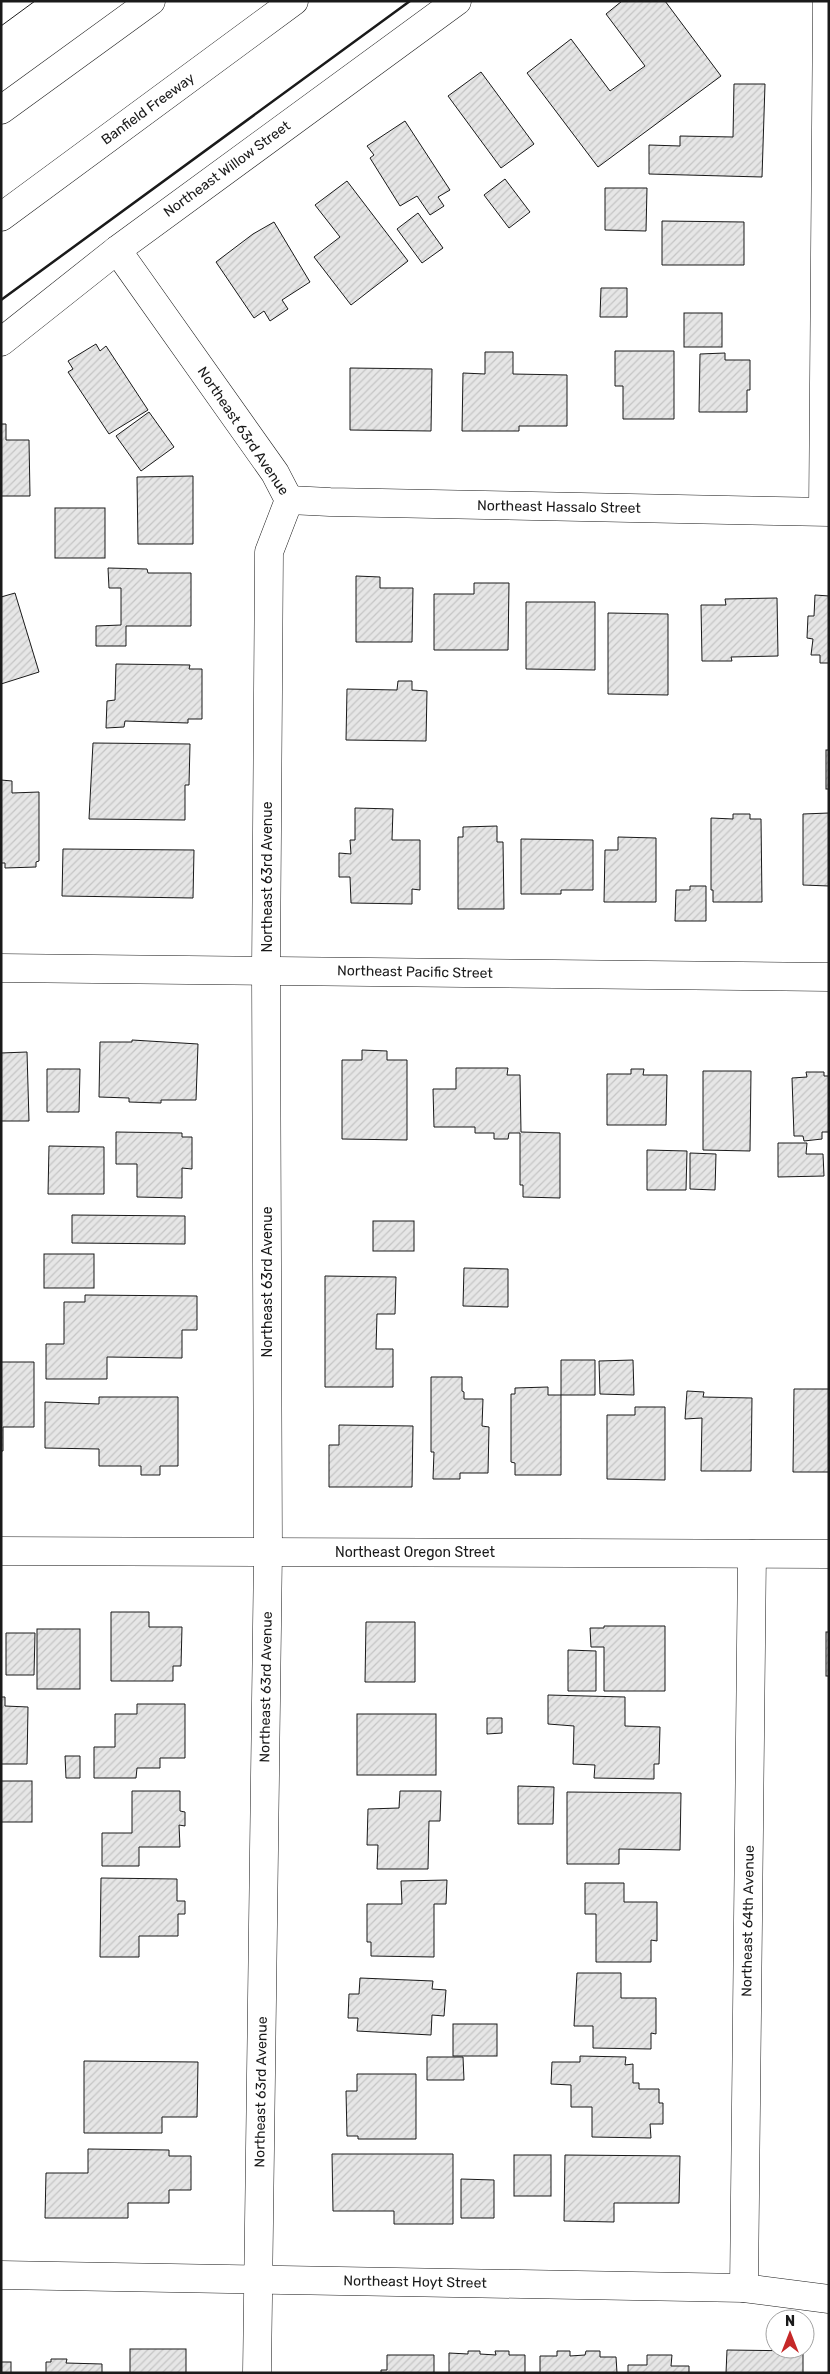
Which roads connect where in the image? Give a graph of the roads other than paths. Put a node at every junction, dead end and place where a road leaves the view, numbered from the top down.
1 (151, 1) edge
2 (294, 1) edge
3 (457, 1) edge
4 (827, 1) edge
5 (1, 110) edge
6 (1, 216) edge
7 (117, 250) junction
8 (1, 342) edge
9 (290, 500) junction
10 (826, 512) edge
11 (1, 968) edge
12 (266, 971) junction
13 (829, 977) edge
14 (1, 1551) edge
15 (268, 1552) junction
16 (752, 1554) junction
17 (829, 1554) edge
18 (1, 2275) edge
19 (258, 2279) junction
20 (744, 2288) junction
21 (829, 2299) edge
22 (257, 2373) edge

1 - 5 main road
2 - 6 main road, Banfield Freeway
3 - 7 main road, Northeast Willow Street
4 - 10 main road
7 - 8 main road, Northeast Willow Street
7 - 9 main road, Northeast 63rd Avenue
9 - 10 main road, Northeast Hassalo Street
9 - 12 main road, Northeast 63rd Avenue
11 - 12 main road, Northeast Pacific Street
12 - 13 main road, Northeast Pacific Street
12 - 15 main road, Northeast 63rd Avenue
14 - 15 main road, Northeast Oregon Street
15 - 16 main road, Northeast Oregon Street
15 - 19 main road, Northeast 63rd Avenue
16 - 17 main road, Northeast Oregon Street
16 - 20 main road, Northeast 64th Avenue
18 - 19 main road, Northeast Hoyt Street
19 - 20 main road, Northeast Hoyt Street
19 - 22 main road, Northeast 63rd Avenue
20 - 21 main road, Northeast Hoyt Street

